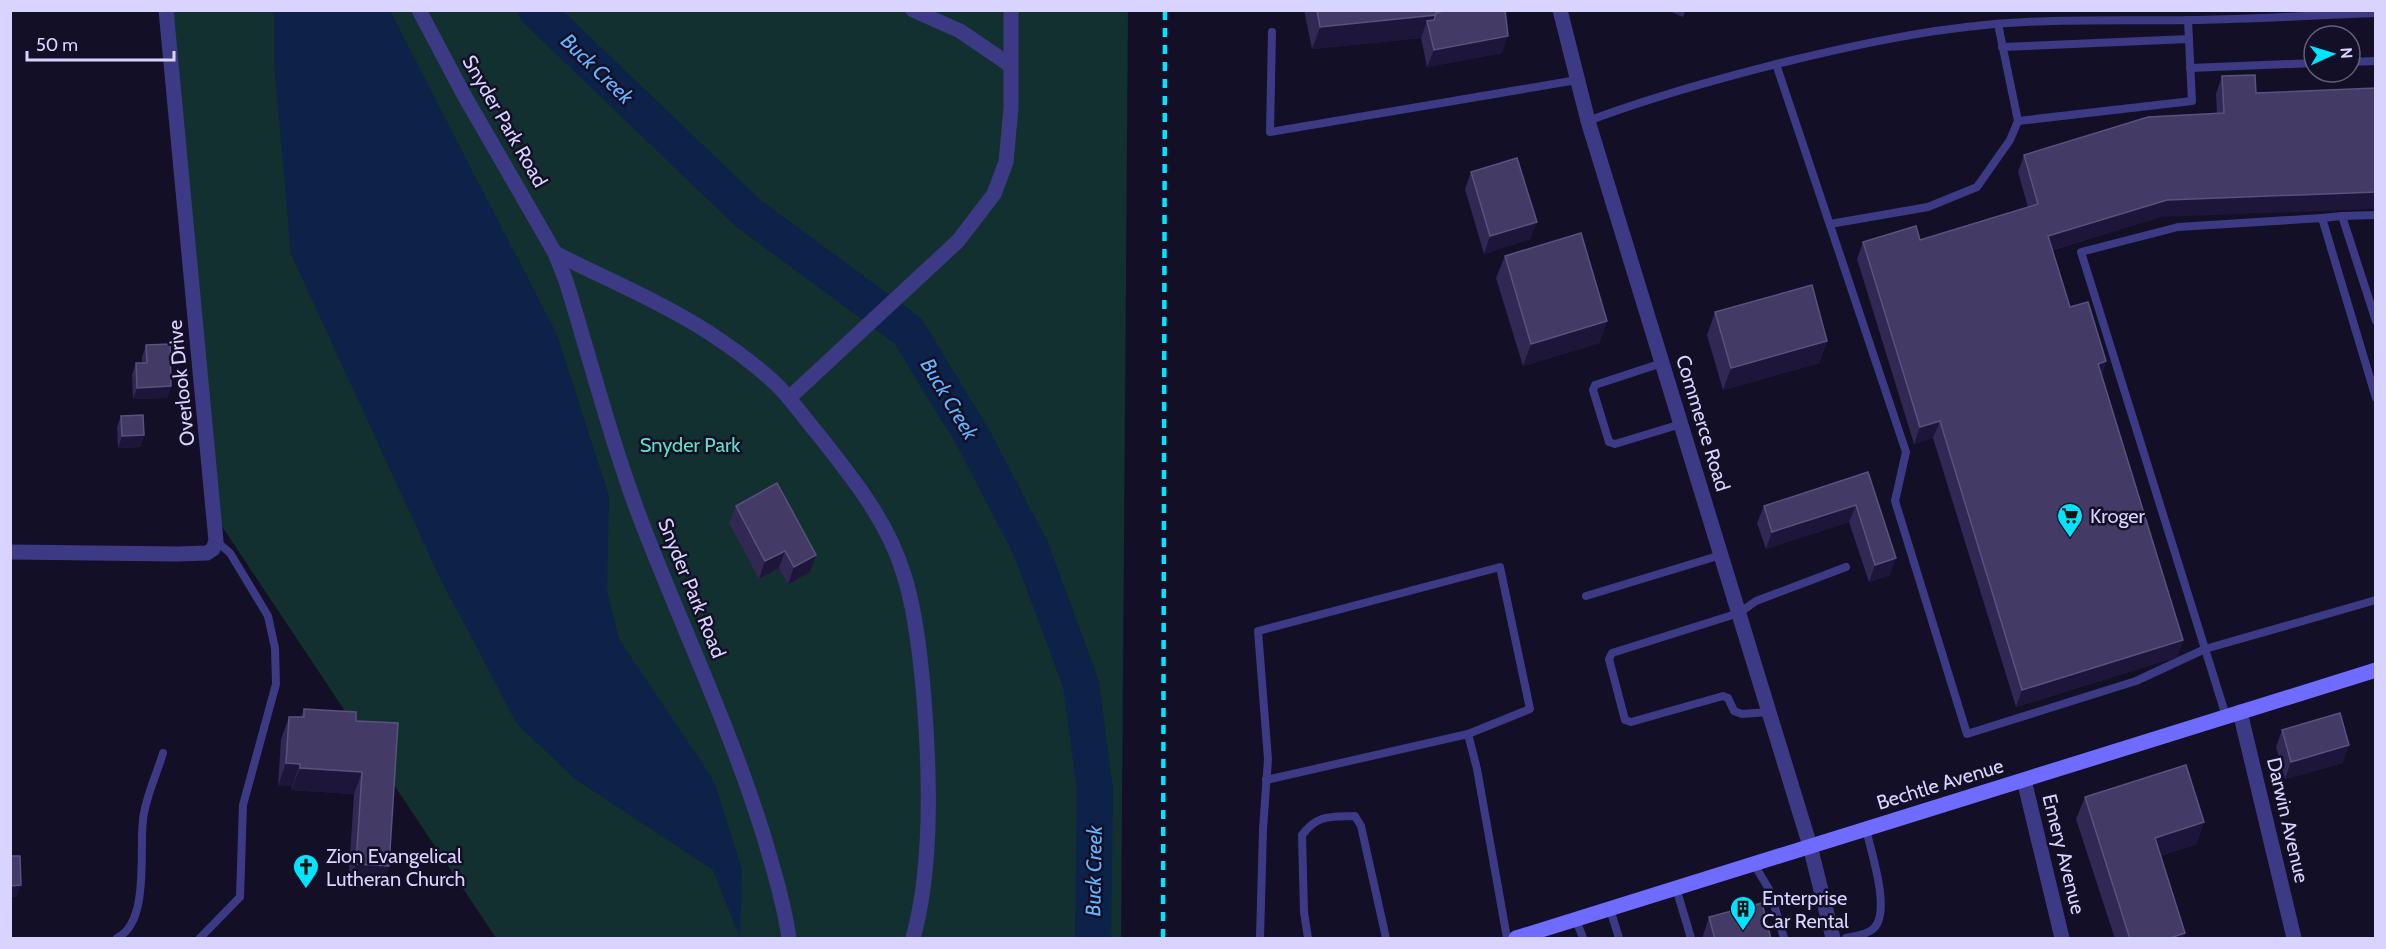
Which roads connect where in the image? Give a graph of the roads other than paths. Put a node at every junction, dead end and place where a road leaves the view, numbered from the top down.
1 (166, 10) edge
2 (419, 10) edge
3 (913, 10) edge
4 (1011, 10) edge
5 (1560, 10) edge
6 (2376, 13) edge
7 (2188, 20) junction
8 (1998, 24) junction
9 (1272, 32) dead end
10 (2189, 39) junction
11 (2002, 47) junction
12 (2302, 63) edge
13 (1776, 64) junction
14 (1010, 65) junction
15 (2190, 68) junction
16 (1577, 80) junction
17 (1588, 121) junction
18 (2018, 121) junction
19 (2376, 215) edge
20 (2342, 216) junction
21 (2322, 218) junction
22 (1830, 224) junction
23 (555, 253) junction
24 (2376, 321) edge
25 (1662, 363) junction
26 (789, 398) junction
27 (2376, 398) edge
28 (1681, 424) junction
29 (216, 541) junction
30 (10, 552) edge
31 (1721, 555) junction
32 (1846, 567) dead end
33 (1586, 596) dead end
34 (2376, 600) edge
35 (1739, 614) junction
36 (2205, 649) junction
37 (2376, 670) edge
38 (1769, 712) junction
39 (2233, 714) junction
40 (1468, 734) junction
41 (163, 753) dead end
42 (1266, 780) junction
43 (2024, 780) junction
44 (1866, 829) junction
45 (1810, 846) junction
46 (1755, 864) junction
47 (1676, 888) junction
48 (1610, 909) junction
49 (1576, 920) junction
50 (117, 939) edge
51 (200, 939) edge
52 (789, 939) edge
53 (913, 939) edge
54 (1260, 939) edge
55 (1308, 939) edge
56 (1386, 939) edge
57 (1507, 939) edge
58 (1516, 939) edge
59 (1583, 939) edge
60 (1618, 939) edge
61 (1691, 939) edge
62 (1784, 939) edge
63 (1833, 939) edge
64 (1846, 939) edge
65 (2062, 939) edge
66 (2294, 939) edge

1 - 29 street, Overlook Drive
2 - 23 street, Snyder Park Road
3 - 14 street
4 - 14 street
5 - 16 street, Commerce Road
6 - 7 lane
7 - 8 lane
7 - 10 lane
8 - 11 lane
8 - 13 lane
9 - 16 lane
10 - 11 lane
10 - 15 lane
11 - 18 lane
12 - 15 lane
13 - 17 lane
13 - 22 lane
14 - 26 street
15 - 18 lane
16 - 17 street, Commerce Road
17 - 25 street, Commerce Road
18 - 22 lane
19 - 20 lane
20 - 21 lane
20 - 24 lane
21 - 27 lane
21 - 36 lane
22 - 36 lane
23 - 26 street
23 - 52 street, Snyder Park Road
25 - 28 street, Commerce Road
25 - 28 lane
26 - 53 street
28 - 31 street, Commerce Road
29 - 30 street
29 - 51 lane
31 - 33 lane
31 - 35 street, Commerce Road
32 - 35 lane
34 - 36 lane
35 - 38 street, Commerce Road
35 - 38 lane
36 - 39 lane
37 - 39 main road, Bechtle Avenue
38 - 45 street, Commerce Road
39 - 43 main road, Bechtle Avenue
39 - 66 street, Darwin Avenue
40 - 42 lane
40 - 42 lane
40 - 57 lane
41 - 50 lane
42 - 54 lane
43 - 44 main road, Bechtle Avenue
43 - 65 street, Emery Avenue
44 - 45 main road, Bechtle Avenue
44 - 64 lane
45 - 46 main road, Bechtle Avenue
45 - 63 street, Commerce Road
46 - 47 main road, Bechtle Avenue
46 - 62 lane
47 - 48 main road, Bechtle Avenue
47 - 61 lane
48 - 49 main road, Bechtle Avenue
48 - 60 lane
49 - 58 main road, Bechtle Avenue
49 - 59 lane
55 - 56 lane

